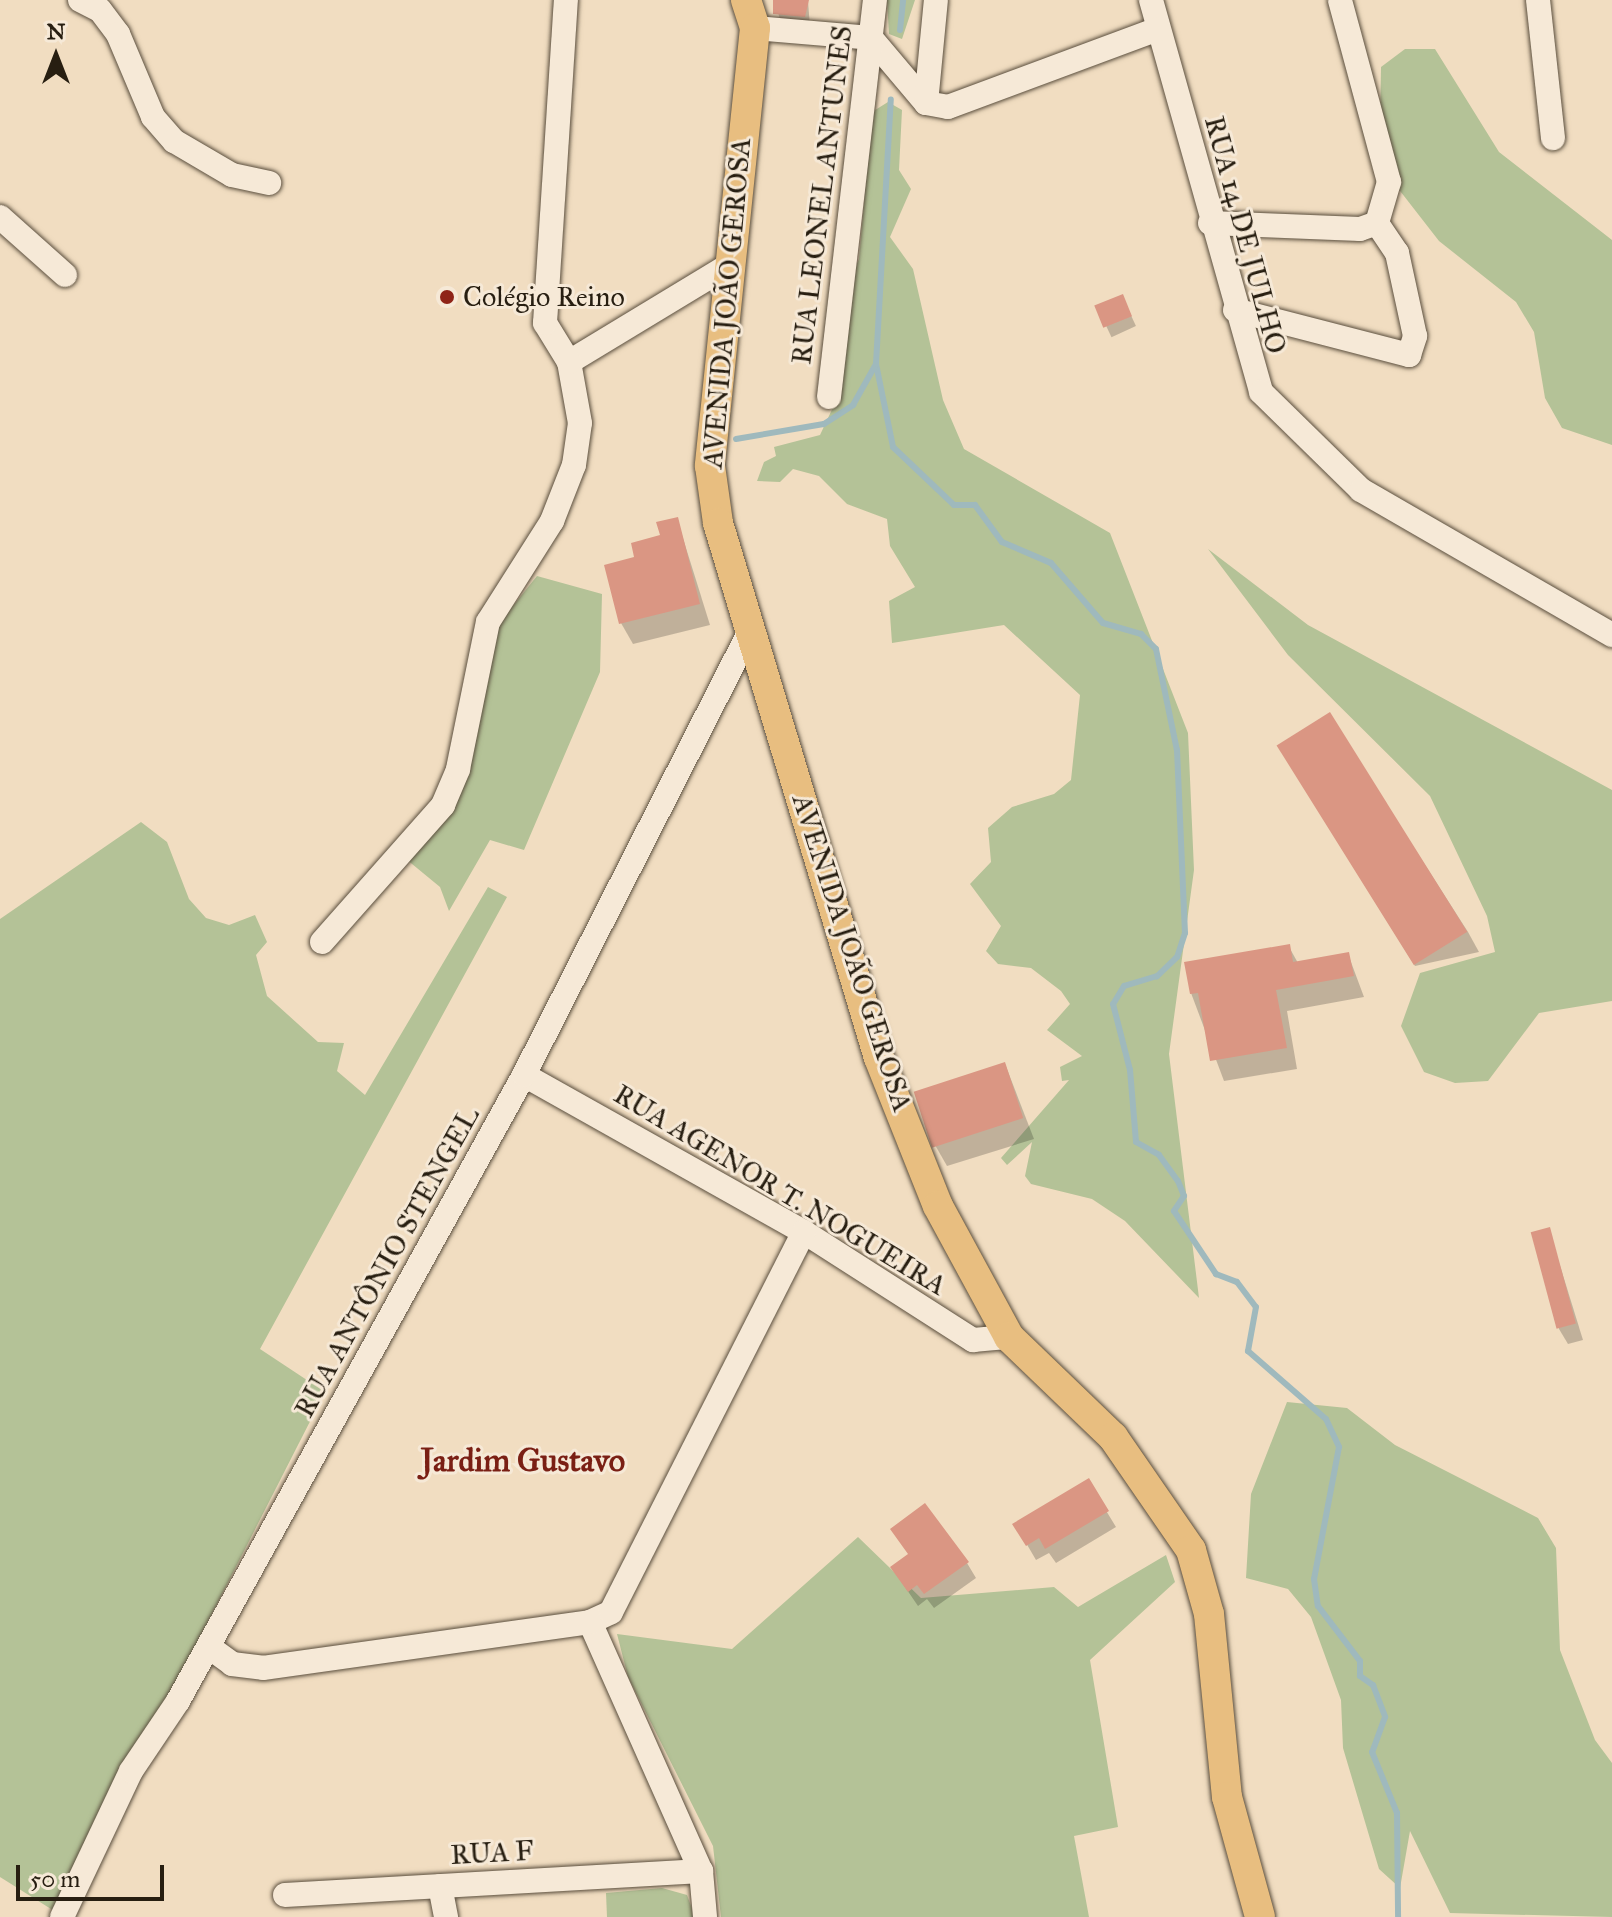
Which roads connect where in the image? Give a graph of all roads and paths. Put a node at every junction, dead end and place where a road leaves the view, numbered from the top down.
1 (80, 0) edge
2 (566, 0) edge
3 (875, 0) edge
4 (936, 0) edge
5 (1151, 0) edge
6 (1340, 0) edge
7 (1538, 0) edge
8 (750, 14) edge
9 (1158, 29) junction
10 (871, 38) junction
11 (926, 103) junction
12 (1553, 138) dead end
13 (269, 183) dead end
14 (0, 217) edge
15 (1210, 223) junction
16 (1377, 223) junction
17 (726, 267) junction
18 (65, 275) dead end
19 (1235, 310) junction
20 (569, 362) junction
21 (829, 397) dead end
22 (751, 629) junction
23 (1612, 635) edge
24 (322, 942) dead end
25 (524, 1075) junction
26 (804, 1232) junction
27 (1009, 1337) junction
28 (590, 1622) junction
29 (209, 1647) junction
30 (701, 1871) junction
31 (440, 1886) junction
32 (285, 1895) dead end
33 (62, 1917) edge
34 (446, 1917) edge
35 (705, 1917) edge
36 (1260, 1917) edge

1 - 13 street
2 - 20 street
3 - 10 street, RUA LEONEL ANTUNES
4 - 11 street
5 - 9 street, RUA 14 DE JULHO
6 - 16 street
7 - 12 street
8 - 10 street
8 - 17 main road, AVENIDA JOÃO GEROSA
9 - 11 street
9 - 15 street, RUA 14 DE JULHO
10 - 11 street
10 - 21 street, RUA LEONEL ANTUNES
14 - 18 street
15 - 16 street
15 - 19 street, RUA 14 DE JULHO
16 - 19 street
17 - 20 street
17 - 22 main road, AVENIDA JOÃO GEROSA
19 - 23 street, RUA 14 DE JULHO
20 - 24 street
22 - 25 street, RUA ANTÔNIO STENGEL
22 - 27 main road, AVENIDA JOÃO GEROSA
25 - 26 street, RUA AGENOR T. NOGUEIRA
25 - 29 street, RUA ANTÔNIO STENGEL
26 - 27 street, RUA AGENOR T. NOGUEIRA
26 - 28 street
27 - 36 main road, AVENIDA JOÃO GEROSA
28 - 29 street
28 - 30 street
29 - 33 street, RUA ANTÔNIO STENGEL
30 - 31 street, RUA F
30 - 35 street
31 - 32 street, RUA F
31 - 34 street

